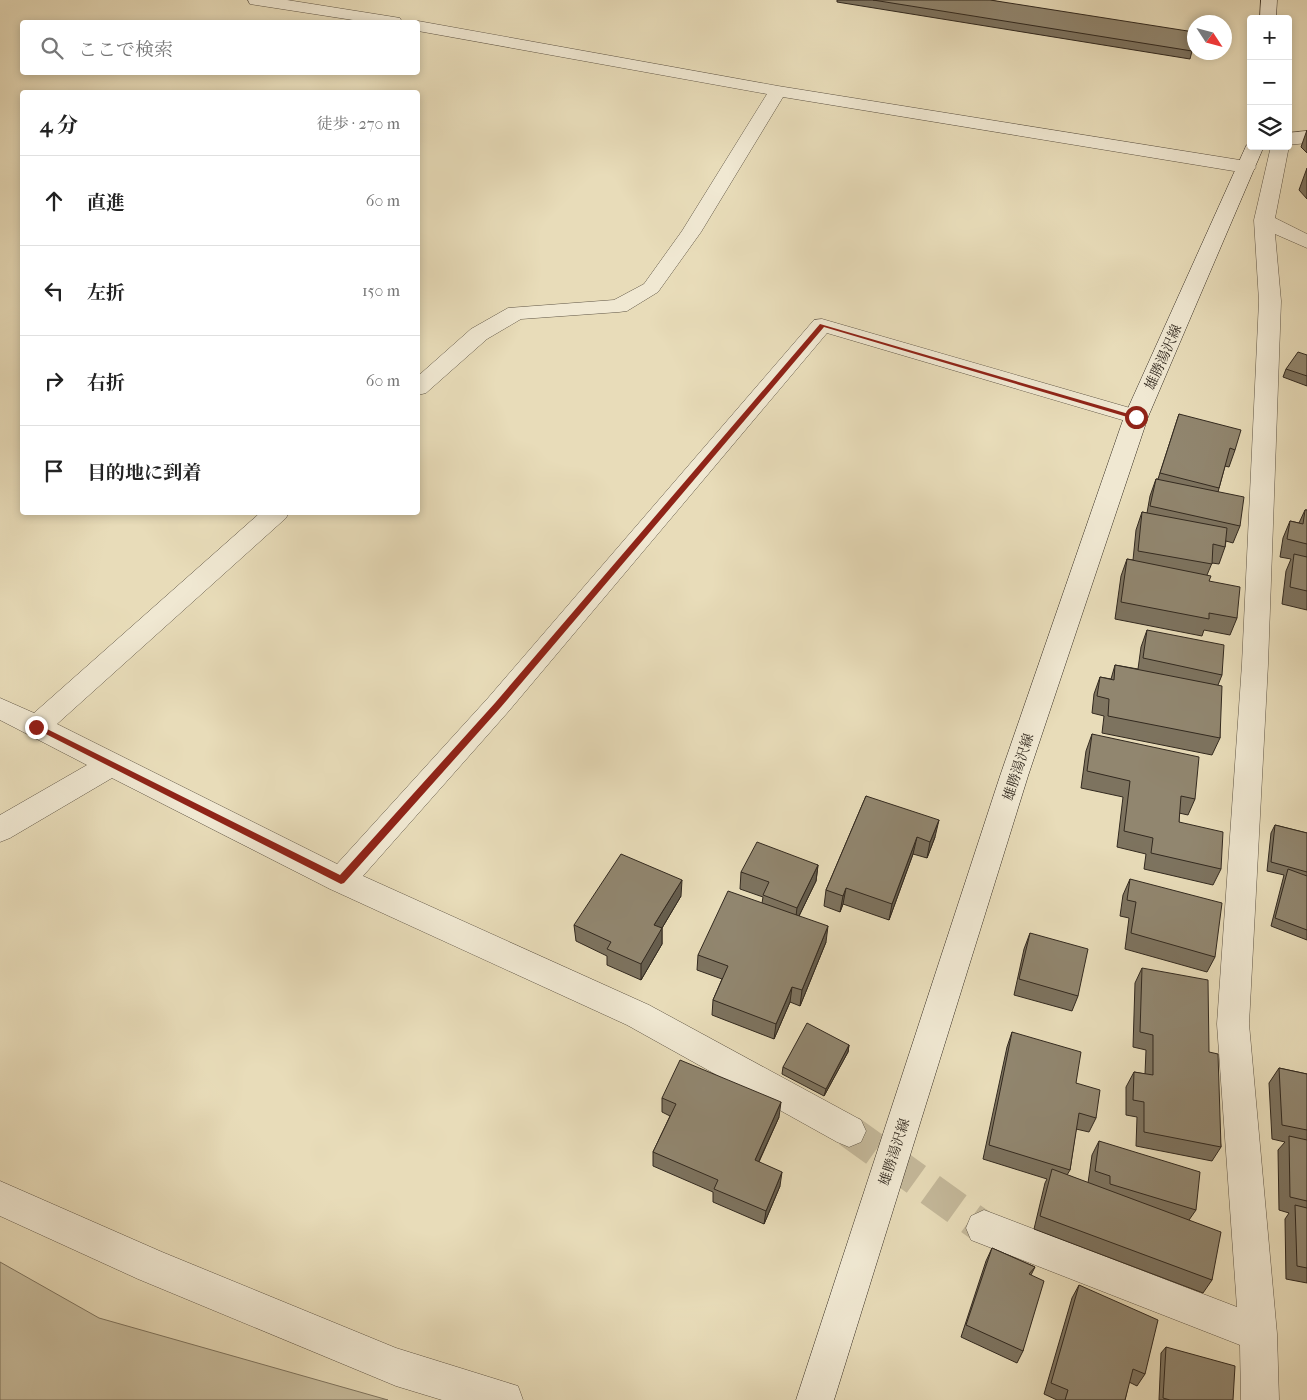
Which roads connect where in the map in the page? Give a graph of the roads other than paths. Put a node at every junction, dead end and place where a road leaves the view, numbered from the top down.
1 (256, 0) edge
2 (1269, 0) edge
3 (1268, 15) edge
4 (381, 20) edge
5 (420, 26) edge
6 (778, 91) junction
7 (1307, 136) edge
8 (1292, 138) edge
9 (1253, 150) edge
10 (1279, 150) edge
11 (1246, 167) junction
12 (1264, 220) junction
13 (1307, 242) edge
14 (420, 386) edge
15 (1136, 417) junction
16 (275, 515) edge
17 (0, 708) edge
18 (36, 727) junction
19 (112, 764) junction
20 (0, 830) edge
21 (341, 880) junction
22 (849, 1131) tunnel mouth
23 (0, 1198) edge
24 (984, 1228) tunnel mouth
25 (1258, 1334) junction
26 (504, 1400) edge
27 (815, 1400) edge
28 (1260, 1400) edge

1 - 4 street
2 - 3 street
5 - 6 street
6 - 11 street
6 - 14 street
7 - 8 street
9 - 11 street, 雄勝湯沢線
10 - 12 street
11 - 15 street, 雄勝湯沢線
12 - 13 street
12 - 25 street
15 - 21 street
15 - 27 street, 雄勝湯沢線
16 - 18 street
17 - 18 street
18 - 19 street
19 - 20 street
19 - 21 street
21 - 22 street
23 - 26 street
24 - 25 street
25 - 28 street

